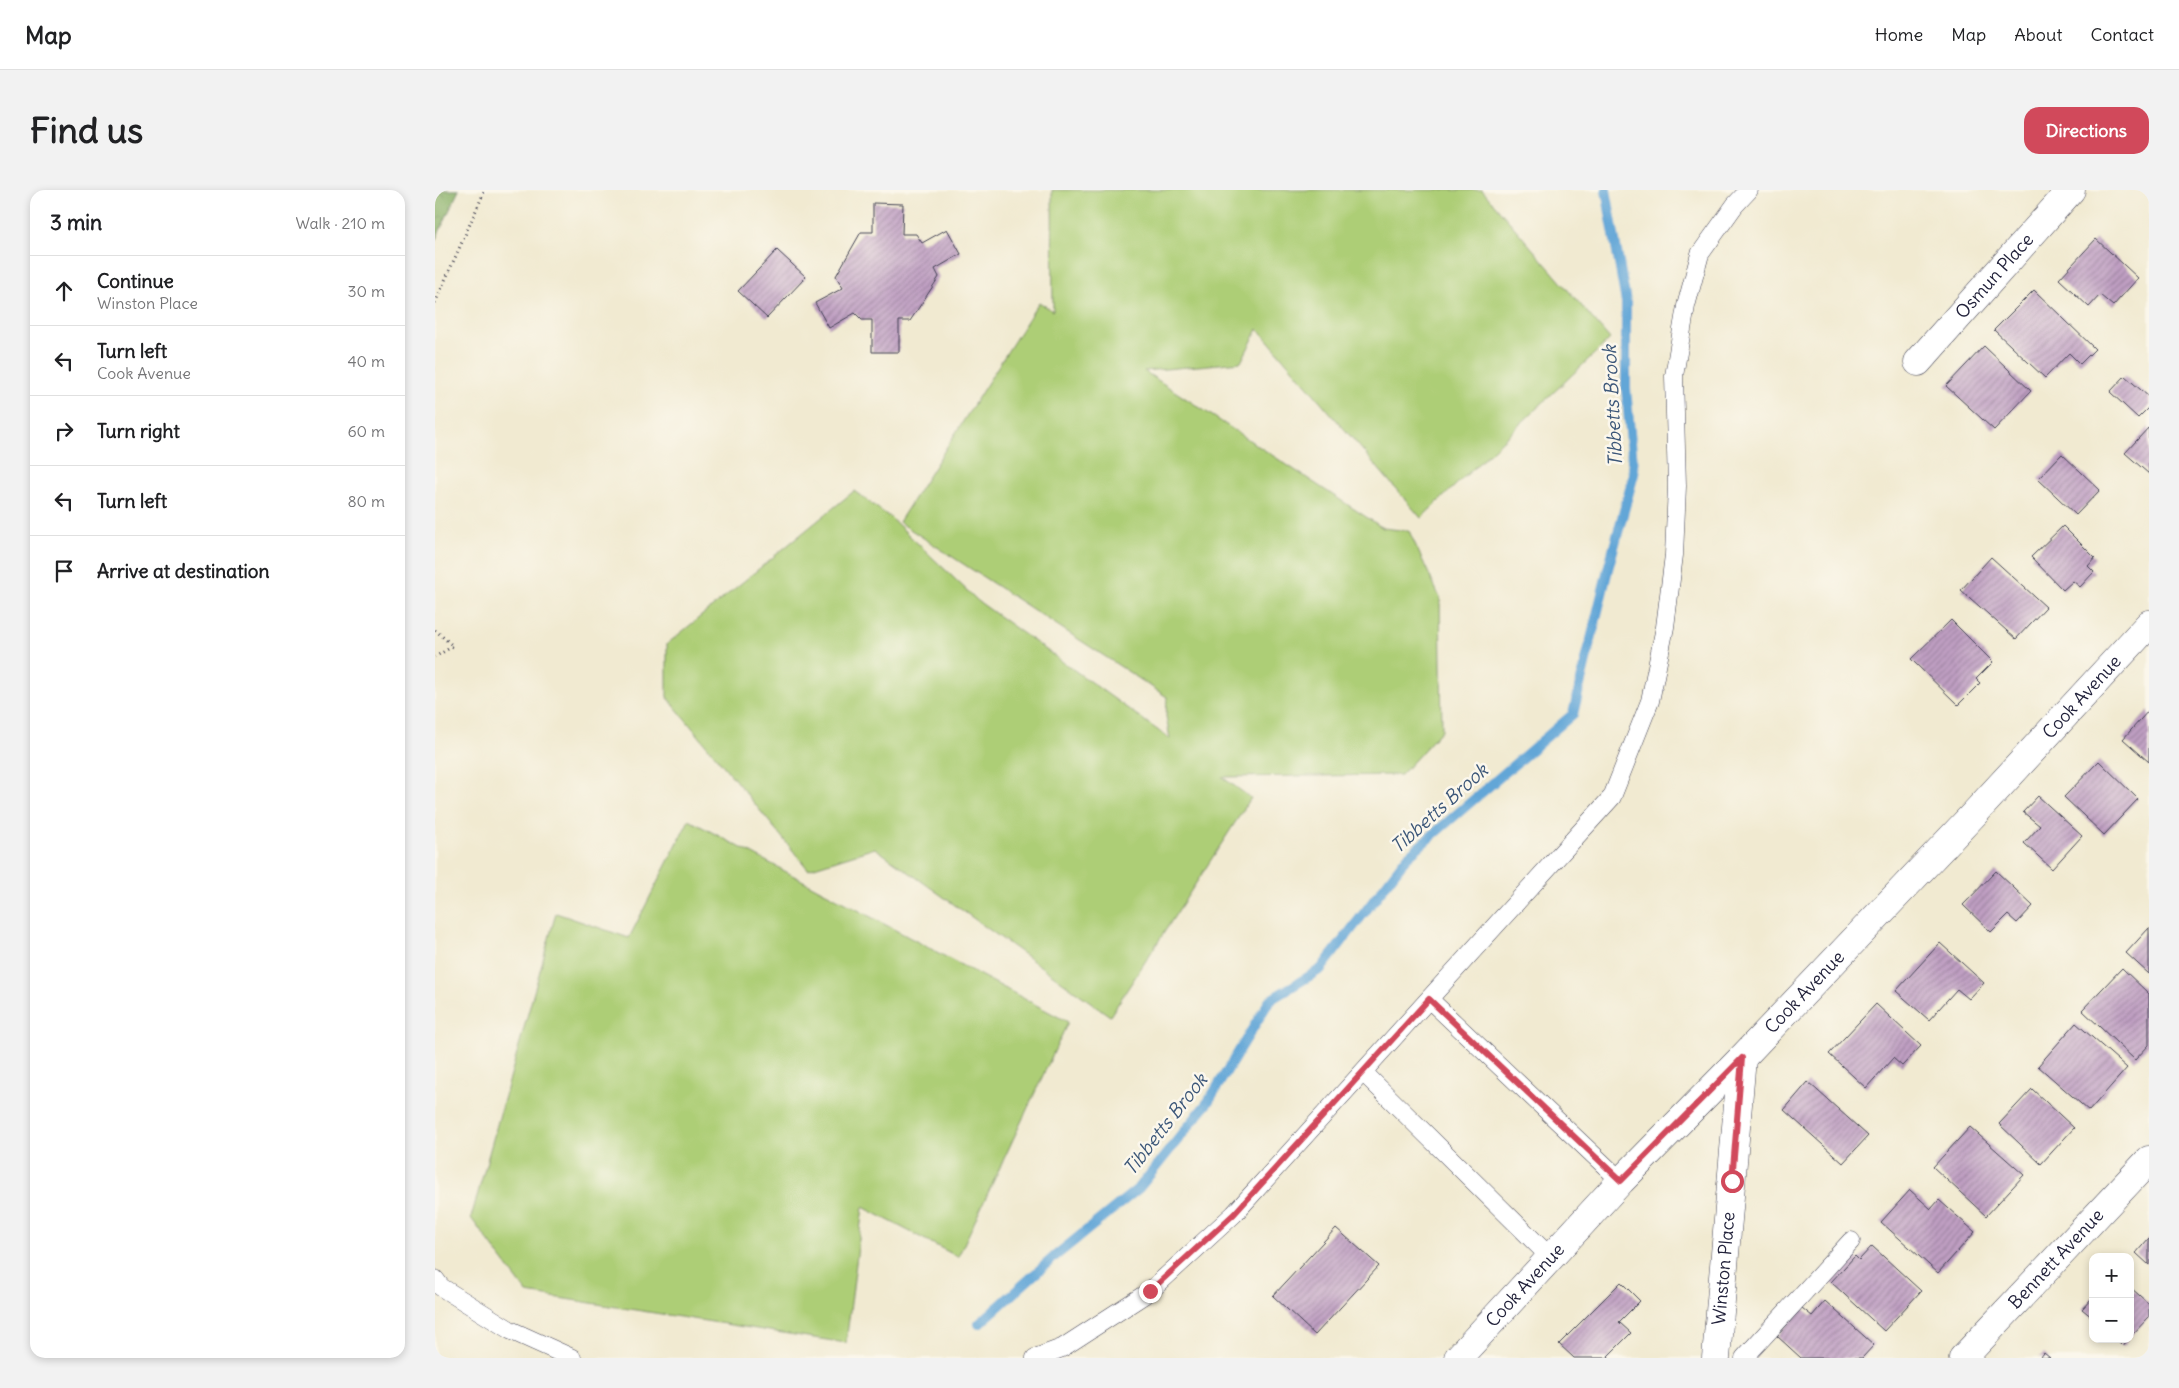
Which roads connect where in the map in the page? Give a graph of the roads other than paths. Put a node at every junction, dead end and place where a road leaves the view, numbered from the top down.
1 (1749, 190) edge
2 (2071, 190) edge
3 (1918, 362) dead end
4 (2149, 624) edge
5 (1429, 999) junction
6 (1742, 1058) junction
7 (1363, 1072) junction
8 (2149, 1160) edge
9 (1621, 1181) junction
10 (1851, 1241) dead end
11 (1550, 1257) junction
12 (435, 1280) edge
13 (572, 1358) edge
14 (1035, 1358) edge
15 (1458, 1358) edge
16 (1716, 1358) edge
17 (1744, 1358) edge
18 (1963, 1358) edge

1 - 5 lane
2 - 3 street, Osmun Place
4 - 6 street, Cook Avenue
5 - 7 lane
5 - 9 lane
6 - 9 street, Cook Avenue
6 - 16 street, Winston Place
7 - 11 lane
7 - 14 lane
8 - 18 street, Bennett Avenue
9 - 11 street, Cook Avenue
10 - 17 lane
11 - 15 street, Cook Avenue
12 - 13 lane

